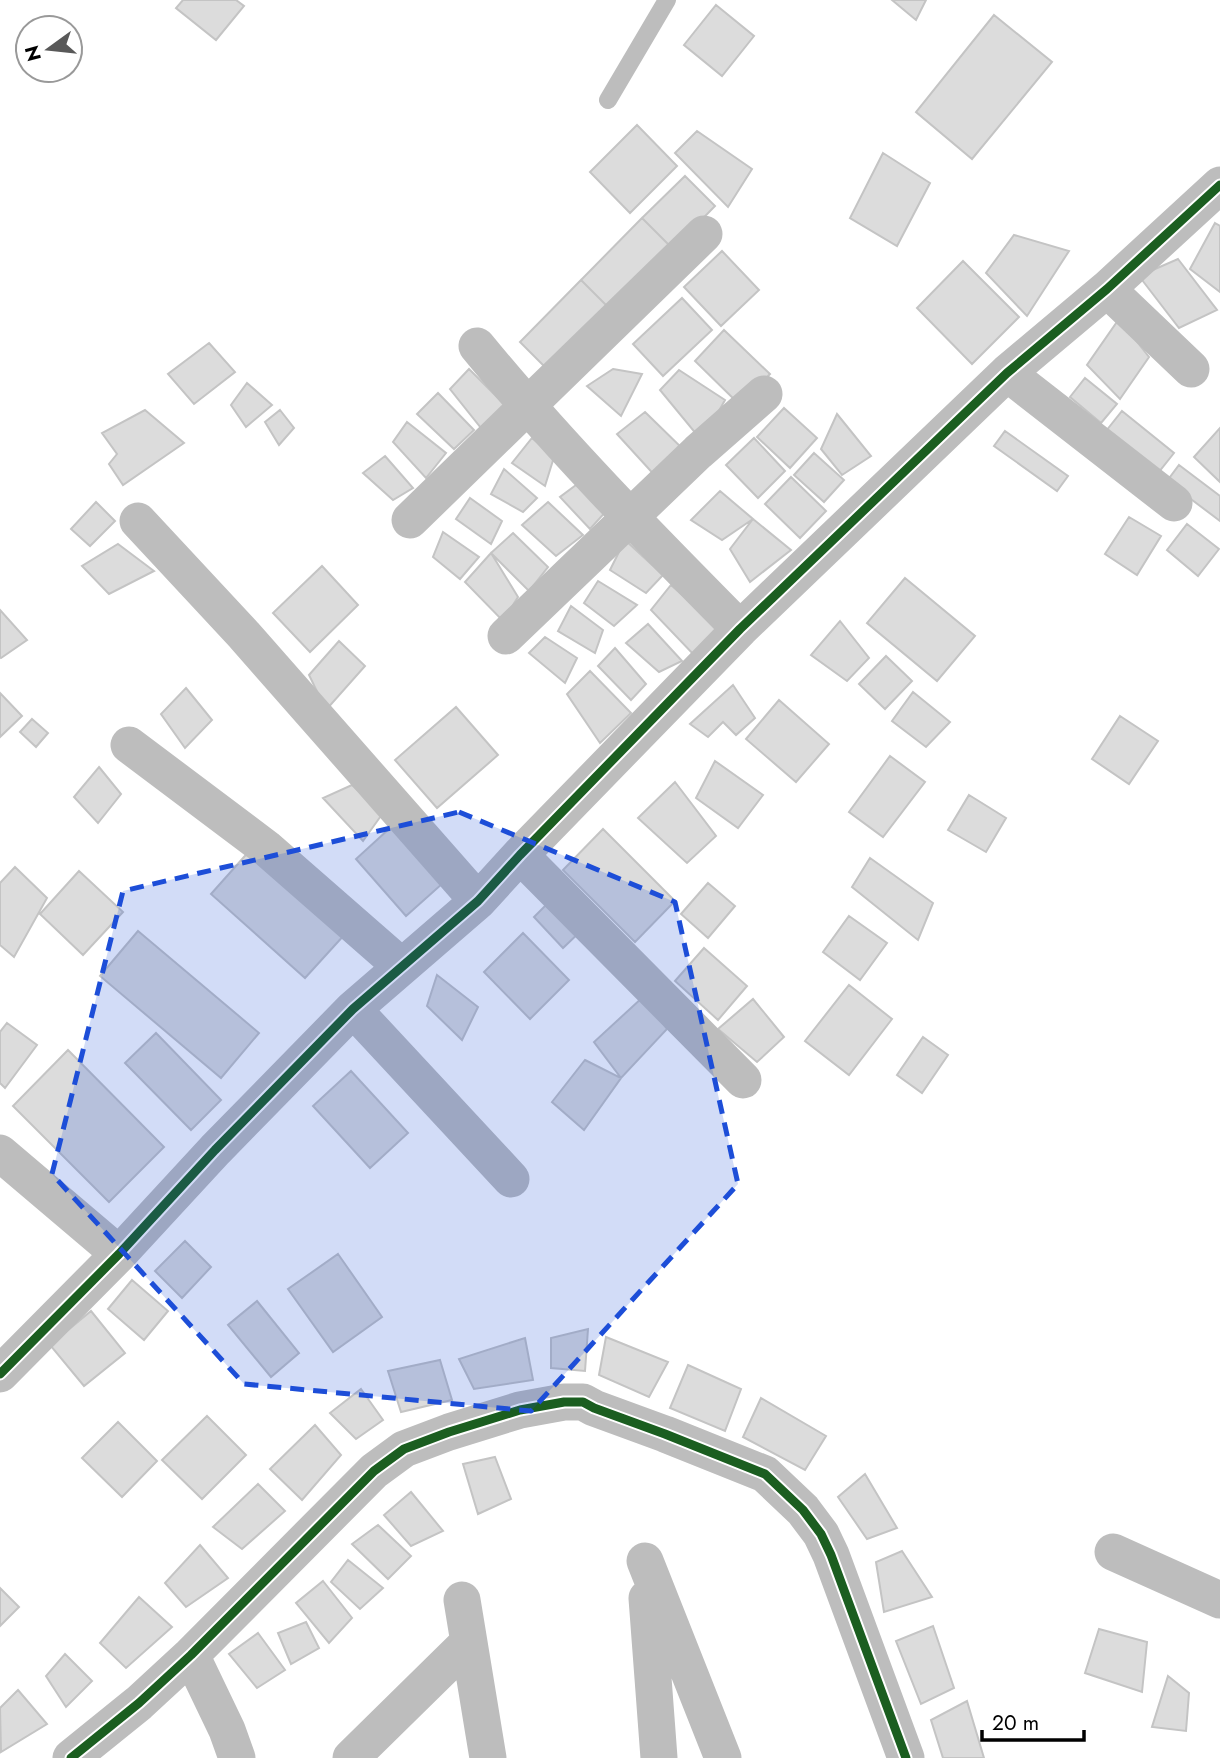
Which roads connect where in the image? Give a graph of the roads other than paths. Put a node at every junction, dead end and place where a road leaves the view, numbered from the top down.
1 (667, 0) edge
2 (608, 100) dead end
3 (1220, 185) edge
4 (704, 234) dead end
5 (1107, 289) junction
6 (478, 346) dead end
7 (1191, 369) dead end
8 (1007, 373) junction
9 (764, 394) dead end
10 (527, 407) junction
11 (1174, 503) dead end
12 (630, 519) junction
13 (410, 520) dead end
14 (138, 521) dead end
15 (740, 629) junction
16 (506, 636) dead end
17 (129, 745) dead end
18 (520, 855) junction
19 (478, 901) junction
20 (401, 966) junction
21 (353, 1009) junction
22 (743, 1080) dead end
23 (0, 1153) edge
24 (511, 1180) dead end
25 (120, 1254) junction
26 (0, 1374) edge
27 (1114, 1552) dead end
28 (462, 1600) dead end
29 (1220, 1600) edge
30 (469, 1643) junction
31 (191, 1656) junction
32 (71, 1758) edge
33 (237, 1758) edge
34 (351, 1758) edge
35 (488, 1758) edge
36 (659, 1758) edge
37 (723, 1758) edge
38 (906, 1758) edge

1 - 2 lane
3 - 5 street
4 - 10 street
5 - 7 street
5 - 8 street
6 - 10 street
8 - 11 street
8 - 15 street
9 - 12 street
10 - 12 street
10 - 13 street
12 - 15 street
12 - 16 street
14 - 19 street
15 - 18 street
17 - 20 street
18 - 19 street
18 - 22 street
19 - 20 street
20 - 21 street
21 - 24 street
21 - 25 street
23 - 25 street
25 - 26 street
27 - 29 street
28 - 30 street
30 - 34 street
30 - 35 street
31 - 32 street
31 - 33 street
31 - 38 street
36 - 37 street

